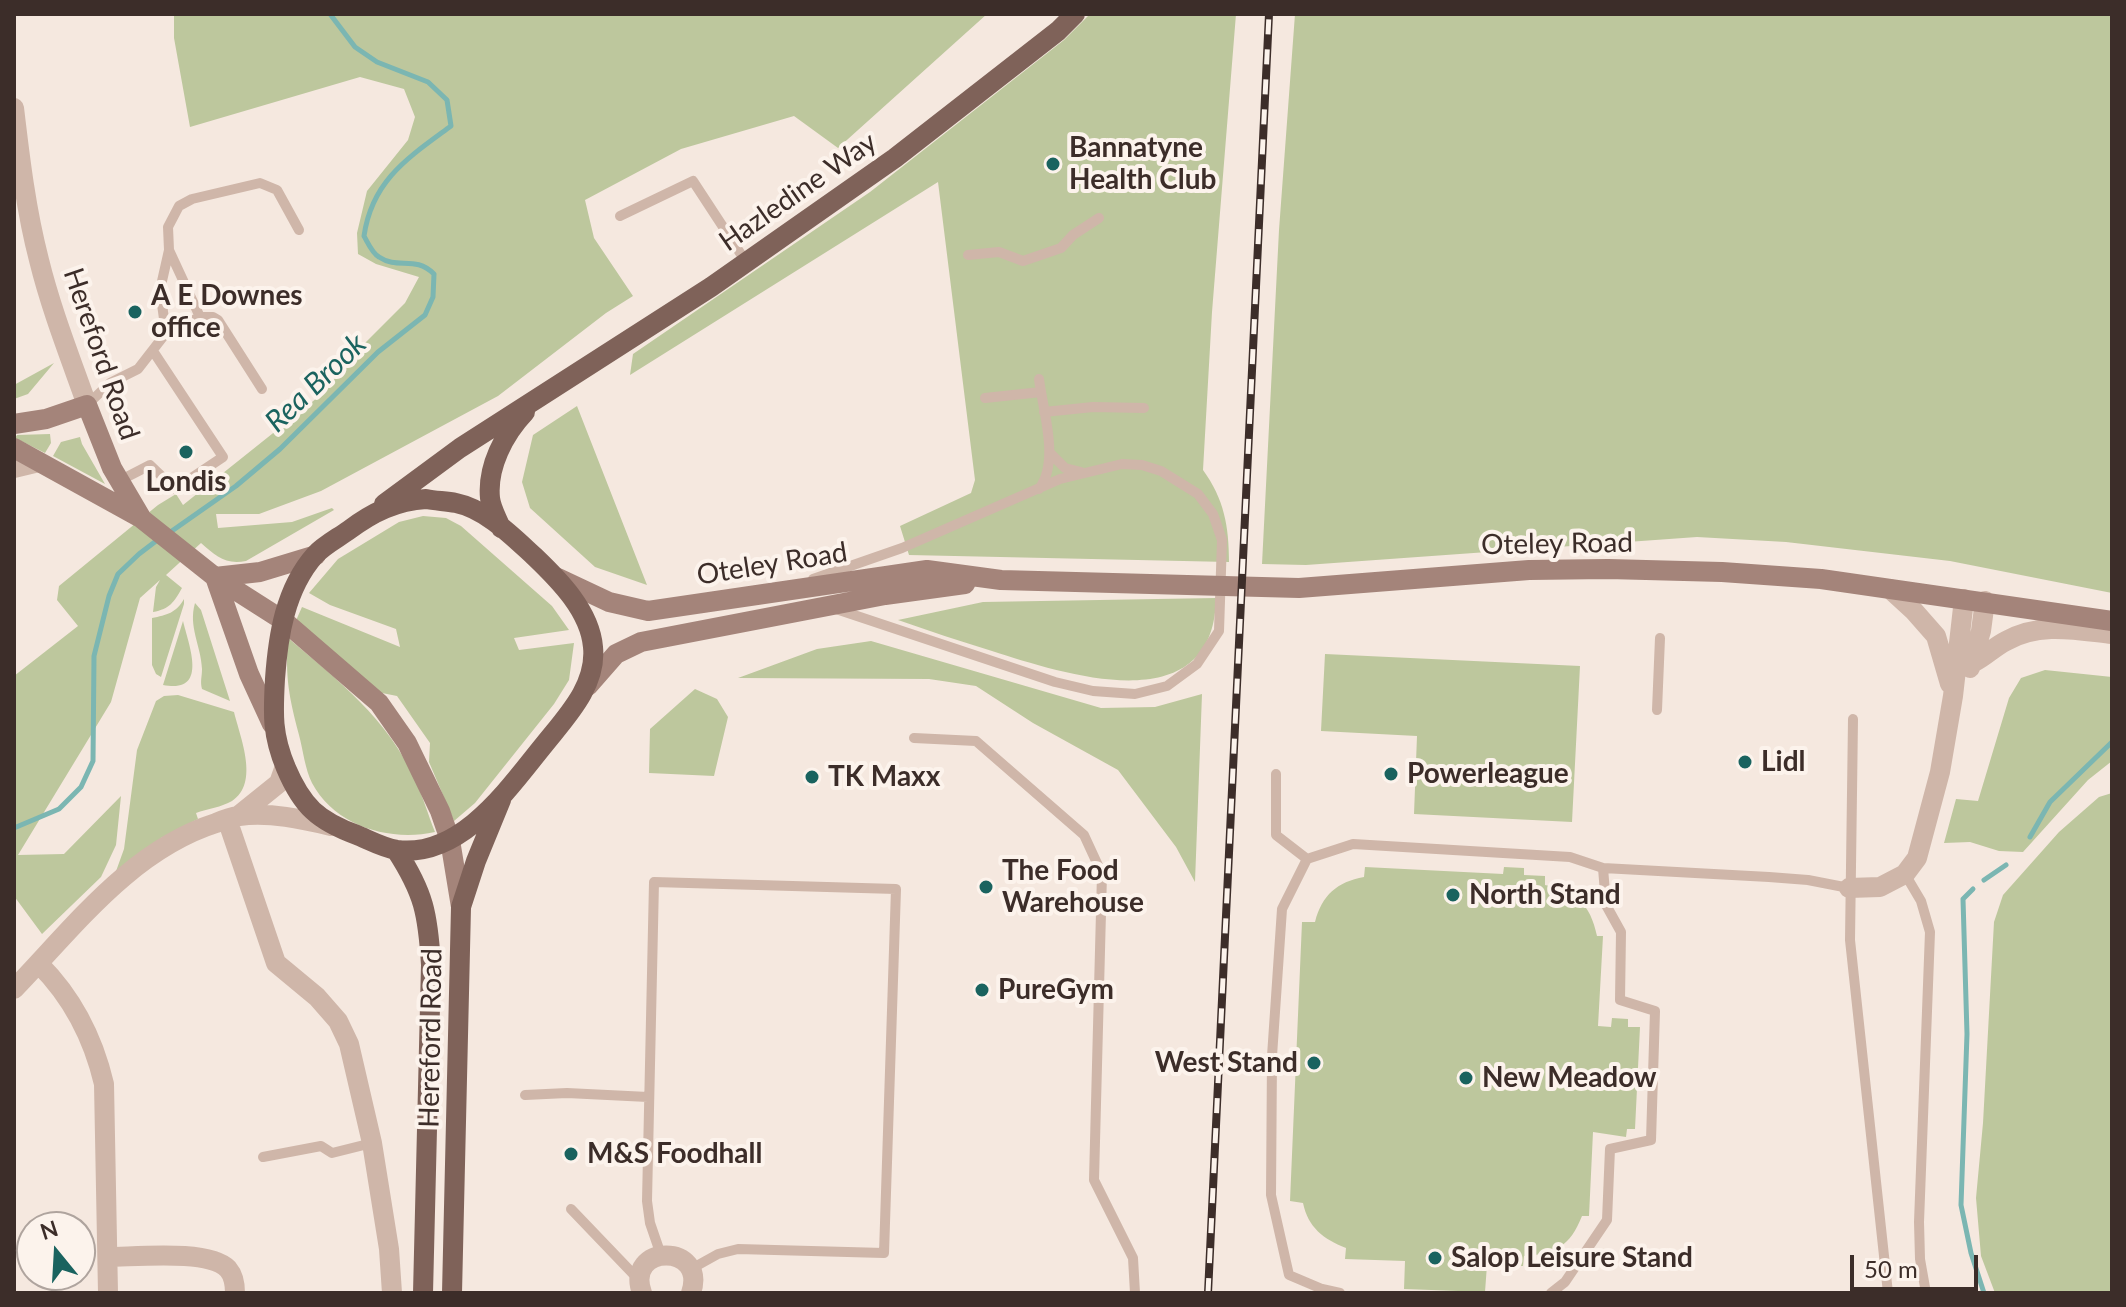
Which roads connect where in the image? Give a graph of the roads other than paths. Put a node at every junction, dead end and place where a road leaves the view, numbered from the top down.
1 (1075, 14) edge
2 (14, 108) edge
3 (620, 216) dead end
4 (1099, 218) dead end
5 (299, 230) dead end
6 (169, 250) junction
7 (968, 255) dead end
8 (746, 262) junction
9 (200, 317) junction
10 (166, 333) junction
11 (153, 351) junction
12 (1039, 379) dead end
13 (262, 389) dead end
14 (1041, 392) junction
15 (538, 397) junction
16 (985, 398) dead end
17 (87, 405) junction
18 (1144, 408) dead end
19 (1044, 412) junction
20 (14, 424) edge
21 (14, 448) edge
22 (1050, 453) junction
23 (39, 462) junction
24 (14, 468) edge
25 (1085, 472) junction
26 (119, 481) junction
27 (1039, 490) junction
28 (369, 515) junction
29 (142, 519) junction
30 (501, 528) junction
31 (316, 555) junction
32 (215, 577) junction
33 (558, 578) junction
34 (1001, 580) junction
35 (1890, 589) junction
36 (769, 594) junction
37 (1964, 599) junction
38 (1985, 601) junction
39 (828, 606) junction
40 (284, 621) junction
41 (2112, 621) edge
42 (2112, 634) edge
43 (1660, 638) dead end
44 (1974, 662) junction
45 (588, 686) junction
46 (1953, 696) junction
47 (1657, 710) dead end
48 (1853, 719) dead end
49 (272, 724) junction
50 (914, 738) dead end
51 (285, 766) junction
52 (1276, 774) dead end
53 (504, 793) junction
54 (233, 817) junction
55 (331, 826) junction
56 (450, 840) junction
57 (396, 850) junction
58 (1307, 859) junction
59 (1603, 868) junction
60 (1905, 874) junction
61 (1849, 888) junction
62 (461, 907) junction
63 (39, 964) junction
64 (14, 989) edge
65 (525, 1095) dead end
66 (648, 1097) junction
67 (372, 1143) junction
68 (263, 1157) dead end
69 (571, 1209) dead end
70 (661, 1255) junction
71 (108, 1257) junction
72 (691, 1269) junction
73 (640, 1286) edge
74 (108, 1293) edge
75 (235, 1293) edge
76 (392, 1293) edge
77 (423, 1293) edge
78 (452, 1293) edge
79 (691, 1293) edge
80 (1135, 1293) edge
81 (1340, 1293) edge
82 (1551, 1293) edge
83 (1888, 1293) edge
84 (1926, 1293) edge

1 - 8 main road, Hazledine Way
2 - 17 street, Hereford Road
3 - 8 lane
4 - 7 lane
5 - 6 lane
6 - 9 lane
6 - 10 lane
8 - 15 main road, Hazledine Way
9 - 10 lane
9 - 13 lane
10 - 11 lane
11 - 17 lane
11 - 26 lane
12 - 14 lane
14 - 16 lane
14 - 19 lane
15 - 28 main road, Hazledine Way
15 - 30 main road, Hazledine Way
17 - 20 main road
17 - 26 main road, Hereford Road
18 - 19 lane
19 - 22 lane
21 - 23 main road
22 - 25 lane
22 - 27 lane
23 - 24 street
23 - 29 main road
25 - 27 lane
25 - 39 lane
26 - 29 main road, Hereford Road
27 - 36 lane
28 - 30 main road
28 - 31 main road, Hazledine Way
29 - 32 main road, Hereford Road
30 - 33 main road
31 - 32 main road
31 - 40 main road, Hazledine Way
32 - 40 main road, Hereford Road
32 - 49 main road
33 - 36 main road, Oteley Road
33 - 45 main road
34 - 35 main road, Oteley Road
34 - 36 main road, Oteley Road
34 - 39 main road, Oteley Road
35 - 37 main road, Oteley Road
35 - 46 street
37 - 38 main road, Oteley Road
37 - 46 street
38 - 41 main road, Oteley Road
38 - 44 street
39 - 45 main road, Oteley Road
40 - 49 main road, Hazledine Way
40 - 56 main road, Hereford Road
42 - 44 street
43 - 47 lane
44 - 46 street
45 - 53 main road
46 - 60 street
48 - 61 lane
49 - 51 main road
50 - 80 lane
51 - 54 street
51 - 55 main road
52 - 58 lane
53 - 56 main road
53 - 62 main road, Hereford Road
54 - 55 street
54 - 63 street
54 - 67 street
55 - 57 main road
56 - 57 main road
56 - 62 main road, Hereford Road
57 - 77 main road, Hereford Road
58 - 59 lane
58 - 81 lane
59 - 61 lane
59 - 82 lane
60 - 61 street
60 - 84 lane
61 - 83 lane
62 - 78 main road, Hereford Road
63 - 64 street
63 - 71 street
65 - 66 lane
66 - 70 lane
66 - 72 lane
67 - 68 lane
67 - 76 street
69 - 73 lane
70 - 72 street
70 - 73 street
71 - 74 street
71 - 75 street
72 - 79 street

